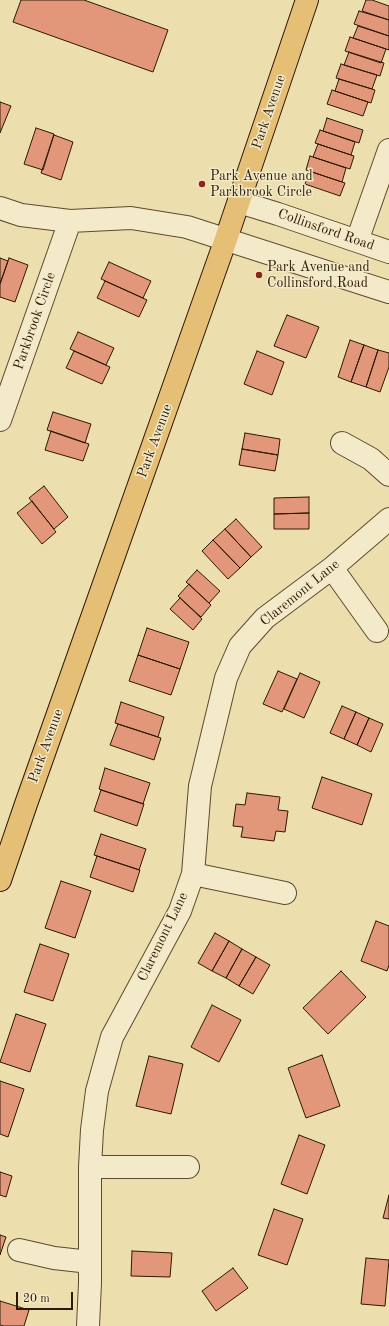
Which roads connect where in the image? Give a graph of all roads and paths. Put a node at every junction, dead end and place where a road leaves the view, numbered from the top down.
1 (307, 0) edge
2 (389, 150) edge
3 (239, 202) junction
4 (0, 208) edge
5 (70, 221) junction
6 (226, 239) junction
7 (357, 241) junction
8 (389, 252) edge
9 (389, 292) edge
10 (0, 420) edge
11 (342, 444) dead end
12 (389, 475) edge
13 (389, 519) edge
14 (332, 568) junction
15 (377, 632) dead end
16 (193, 874) junction
17 (0, 880) edge
18 (285, 894) dead end
19 (188, 1167) dead end
20 (90, 1168) junction
21 (19, 1250) dead end
22 (90, 1262) junction
23 (88, 1326) edge

1 - 3 main road, Park Avenue
2 - 7 street
3 - 6 main road, Park Avenue
3 - 7 street, Collinsford Road
4 - 5 street
5 - 6 street
5 - 10 street, Parkbrook Circle
6 - 9 street
6 - 17 main road, Park Avenue
7 - 8 street, Collinsford Road
11 - 12 street
13 - 14 street, Claremont Lane
14 - 15 street
14 - 16 street, Claremont Lane
16 - 18 street
16 - 20 street, Claremont Lane
19 - 20 street
20 - 22 street, Claremont Lane
21 - 22 street
22 - 23 street, Claremont Lane

